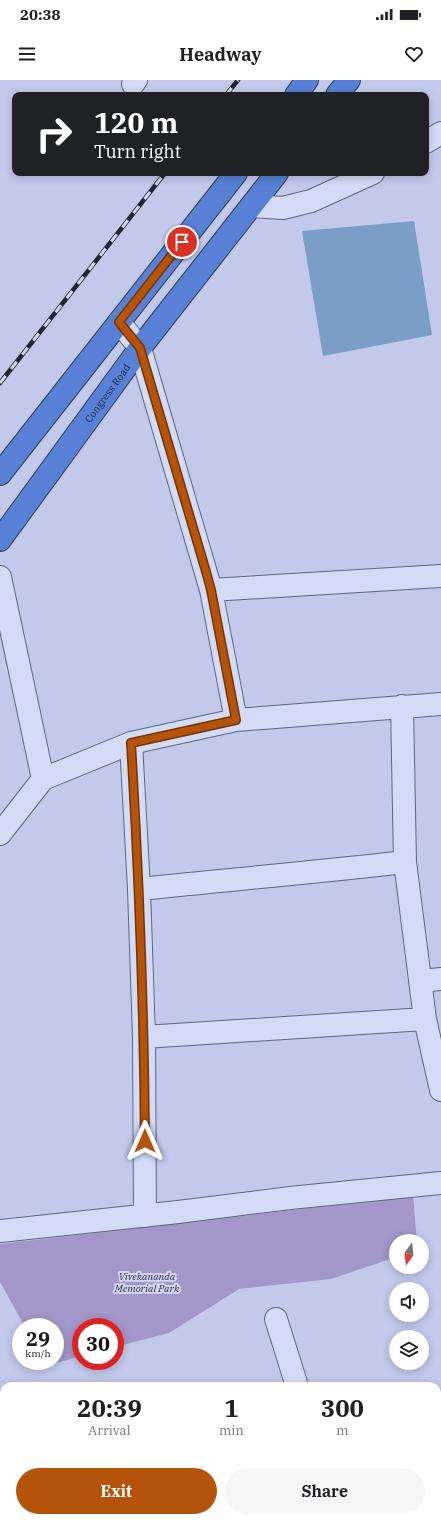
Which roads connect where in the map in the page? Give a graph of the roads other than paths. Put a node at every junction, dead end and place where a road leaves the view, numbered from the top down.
1 (307, 80) edge
2 (349, 80) edge
3 (298, 92) edge
4 (339, 92) edge
5 (441, 133) edge
6 (429, 140) edge
7 (234, 176) edge
8 (275, 176) edge
9 (366, 176) edge
10 (252, 206) junction
11 (119, 322) junction
12 (140, 348) junction
13 (0, 474) edge
14 (0, 540) edge
15 (441, 576) edge
16 (0, 577) edge
17 (211, 590) junction
18 (441, 704) edge
19 (402, 706) junction
20 (236, 720) junction
21 (131, 743) junction
22 (43, 779) junction
23 (0, 834) edge
24 (406, 862) junction
25 (139, 889) junction
26 (431, 980) edge
27 (425, 1019) junction
28 (144, 1037) junction
29 (441, 1090) edge
30 (441, 1183) edge
31 (145, 1216) junction
32 (0, 1231) edge
33 (276, 1318) dead end
34 (296, 1382) edge

1 - 3 highway
2 - 4 highway
5 - 6 street
7 - 11 highway
8 - 10 highway, Congress Road
9 - 10 street
10 - 12 highway, Congress Road
11 - 12 street
11 - 13 highway
12 - 14 highway, Congress Road
12 - 17 street
15 - 17 street
16 - 22 street
17 - 20 street
18 - 19 street
19 - 20 street
19 - 24 street
20 - 21 street
21 - 22 street
21 - 25 street
22 - 23 street
24 - 25 street
24 - 26 street
25 - 28 street
26 - 27 street
27 - 28 street
27 - 29 street
28 - 31 street
30 - 31 street
31 - 32 street
33 - 34 street

